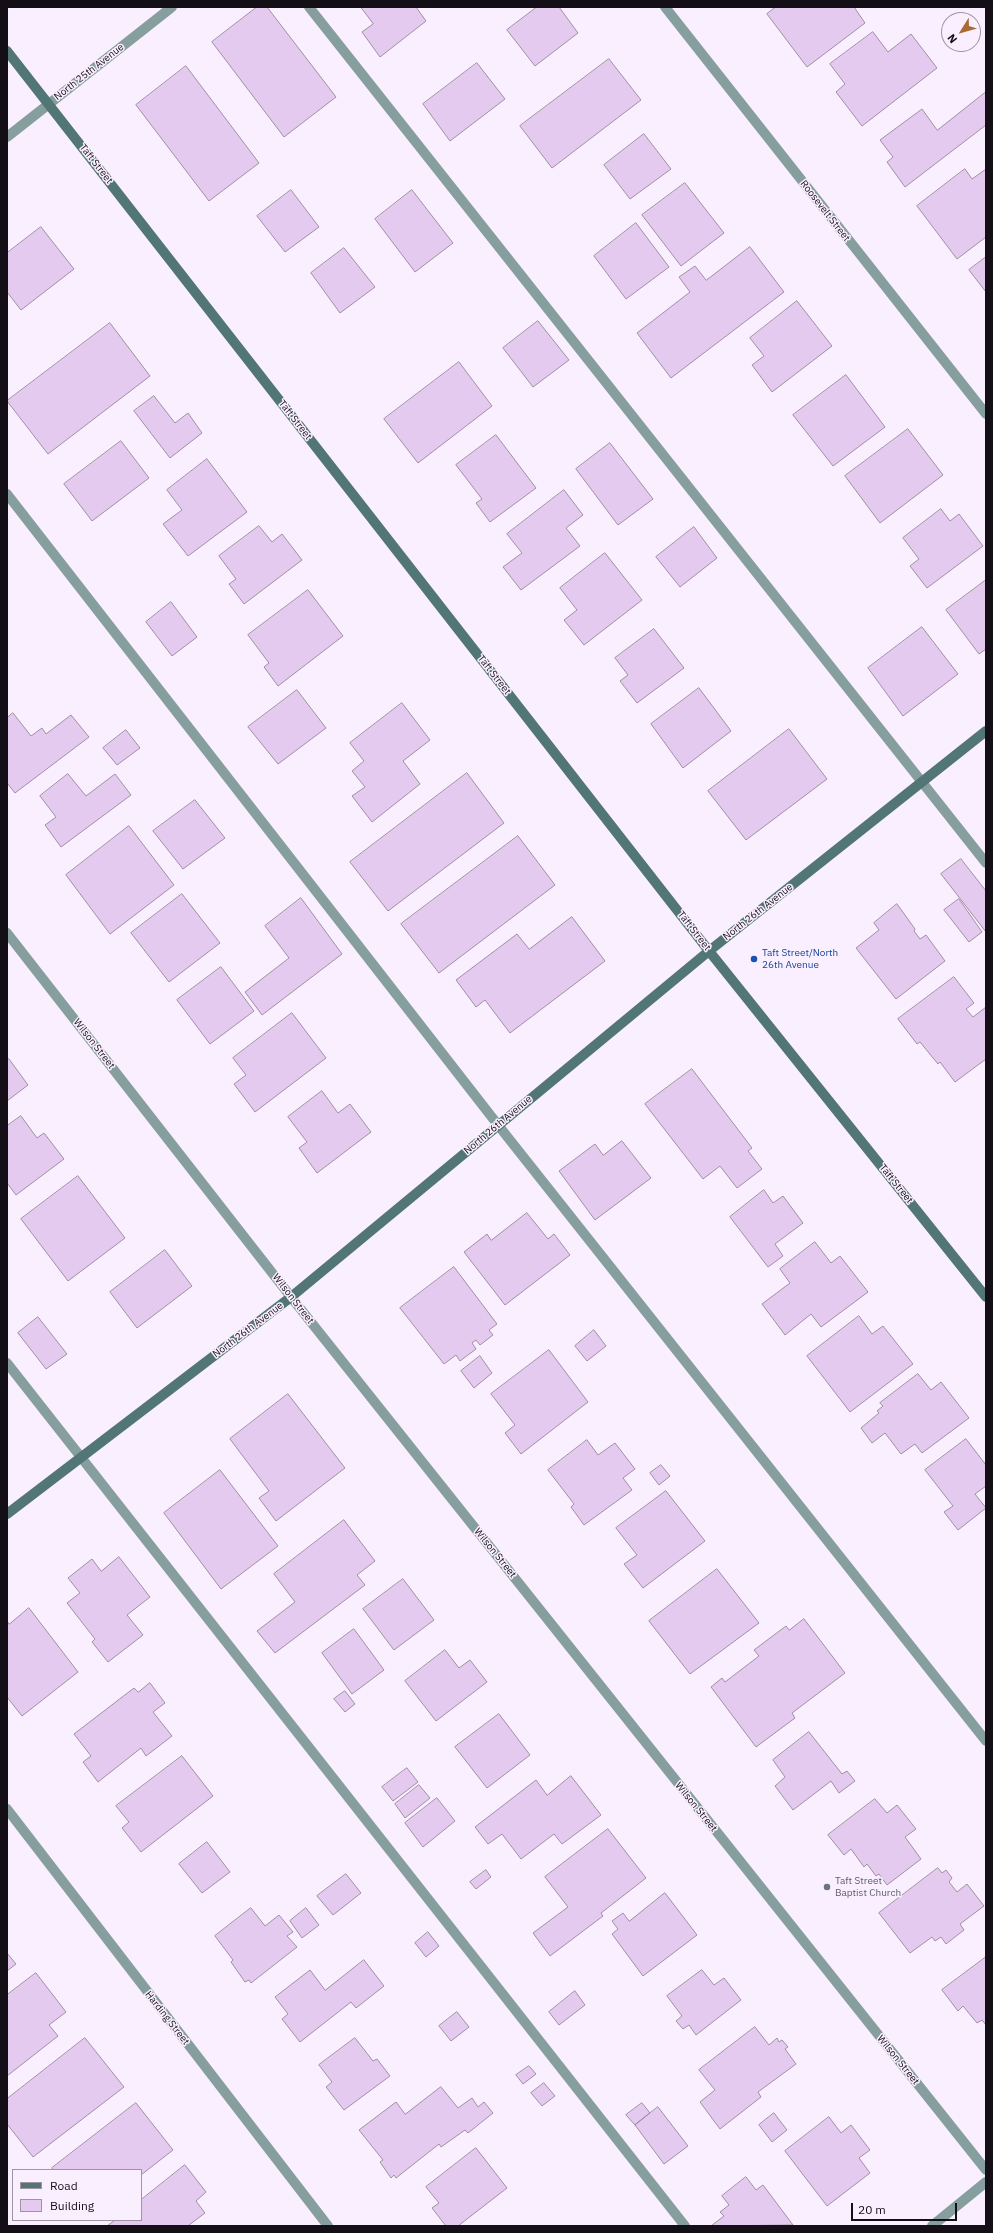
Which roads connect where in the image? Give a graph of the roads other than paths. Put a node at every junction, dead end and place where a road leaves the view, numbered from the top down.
1 (172, 7) edge
2 (309, 7) edge
3 (665, 7) edge
4 (7, 51) edge
5 (49, 104) junction
6 (7, 137) edge
7 (986, 414) edge
8 (7, 494) edge
9 (986, 731) edge
10 (922, 782) junction
11 (986, 863) edge
12 (7, 933) edge
13 (709, 951) junction
14 (498, 1125) junction
15 (291, 1297) junction
16 (986, 1297) edge
17 (7, 1363) edge
18 (81, 1457) junction
19 (7, 1514) edge
20 (986, 1741) edge
21 (7, 1809) edge
22 (986, 2170) edge
23 (986, 2182) edge
24 (328, 2226) edge
25 (685, 2226) edge
26 (932, 2226) edge

1 - 5 street, North 25th Avenue
2 - 10 street
3 - 7 street, Roosevelt Street
4 - 5 street, Taft Street
5 - 6 street, North 25th Avenue
5 - 13 street, Taft Street
8 - 14 street
9 - 10 street, North 26th Avenue
10 - 11 street
10 - 13 street, North 26th Avenue
12 - 15 street, Wilson Street
13 - 14 street, North 26th Avenue
13 - 16 street, Taft Street
14 - 15 street, North 26th Avenue
14 - 20 street
15 - 18 street, North 26th Avenue
15 - 22 street, Wilson Street
17 - 18 street
18 - 19 street, North 26th Avenue
18 - 25 street
21 - 24 street, Harding Street
23 - 26 street

